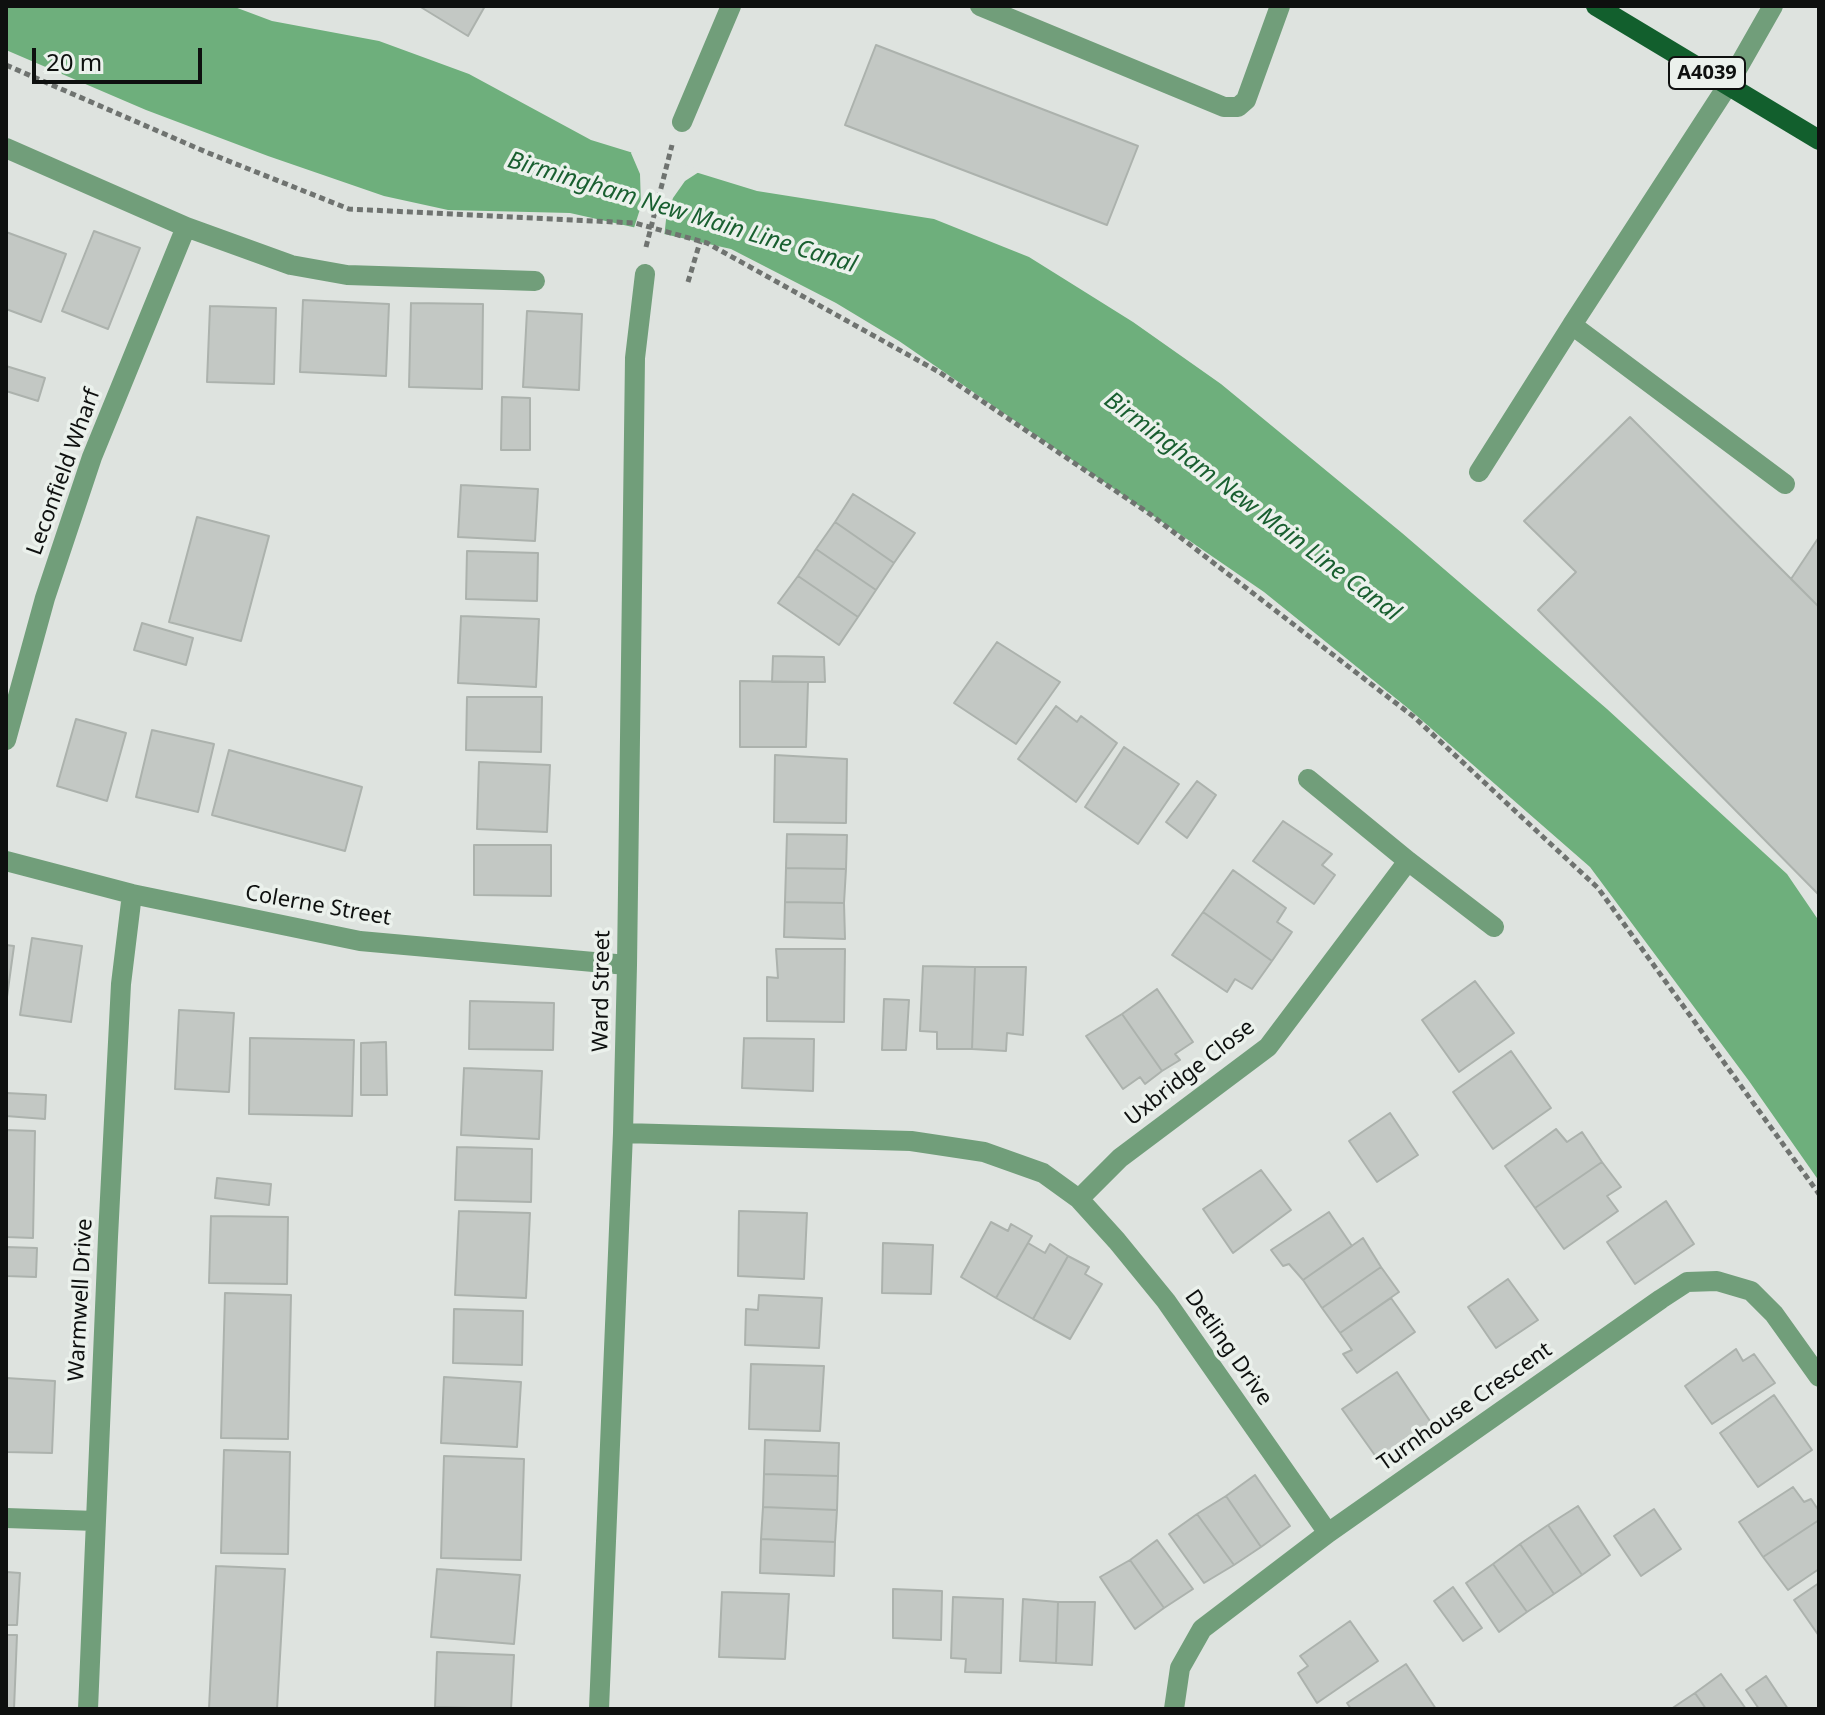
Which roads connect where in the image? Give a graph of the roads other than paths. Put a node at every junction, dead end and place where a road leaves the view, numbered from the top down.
1 (731, 6) edge
2 (980, 6) edge
3 (1280, 6) edge
4 (1596, 6) edge
5 (1773, 6) edge
6 (1728, 85) junction
7 (682, 122) dead end
8 (1819, 140) edge
9 (6, 148) edge
10 (186, 227) junction
11 (645, 274) dead end
12 (535, 281) dead end
13 (1572, 325) junction
14 (1479, 472) dead end
15 (1785, 484) dead end
16 (6, 740) edge
17 (1308, 779) dead end
18 (6, 861) edge
19 (1408, 861) junction
20 (132, 894) junction
21 (1494, 927) dead end
22 (627, 965) junction
23 (623, 1133) junction
24 (1079, 1199) junction
25 (1819, 1377) edge
26 (6, 1518) edge
27 (96, 1521) junction
28 (1328, 1533) junction
29 (88, 1709) edge
30 (599, 1709) edge
31 (1174, 1709) edge

1 - 7 street
2 - 3 street
4 - 6 main road, A4039
5 - 6 street
6 - 8 main road, A4039
6 - 13 street
9 - 10 street
10 - 12 street
10 - 16 street, Leconfield Wharf
11 - 22 street, Ward Street
13 - 14 street
13 - 15 street
17 - 19 street
18 - 20 street, Colerne Street
19 - 21 street
19 - 24 street, Uxbridge Close
20 - 22 street, Colerne Street
20 - 27 street, Warmwell Drive
22 - 23 street, Ward Street
23 - 24 street, Detling Drive
23 - 30 street, Ward Street
24 - 28 street, Detling Drive
25 - 28 street, Turnhouse Crescent
26 - 27 street
27 - 29 street, Warmwell Drive
28 - 31 street, Turnhouse Crescent

